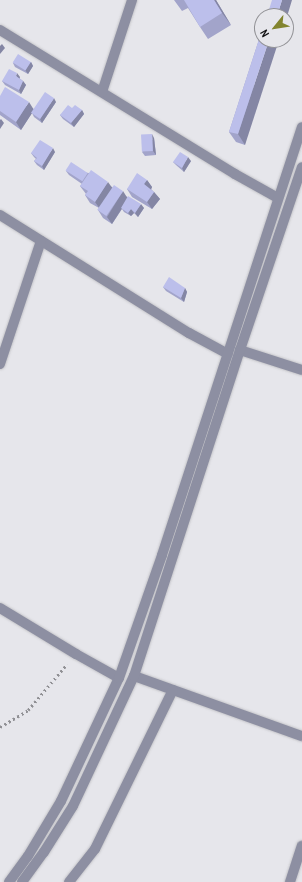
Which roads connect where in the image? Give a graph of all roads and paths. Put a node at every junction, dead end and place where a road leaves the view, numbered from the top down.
1 (132, 0) edge
2 (0, 30) edge
3 (102, 92) junction
4 (302, 127) edge
5 (302, 167) edge
6 (278, 198) junction
7 (0, 215) edge
8 (41, 241) junction
9 (240, 350) junction
10 (228, 354) junction
11 (0, 364) edge
12 (302, 370) edge
13 (0, 608) edge
14 (76, 654) junction
15 (134, 676) junction
16 (119, 678) junction
17 (174, 690) junction
18 (0, 727) edge
19 (302, 736) edge
20 (302, 846) edge
21 (8, 882) edge
22 (22, 882) edge
23 (69, 882) edge
24 (290, 882) edge

1 - 3 street
2 - 3 street
3 - 6 street
4 - 6 street
5 - 9 street
6 - 10 street
7 - 8 street
8 - 10 street
8 - 11 street
9 - 12 street
9 - 15 street
10 - 16 street
13 - 14 street
14 - 16 street
14 - 18 path
15 - 17 street
15 - 22 street
16 - 21 street
17 - 19 street
17 - 23 street
20 - 24 street

